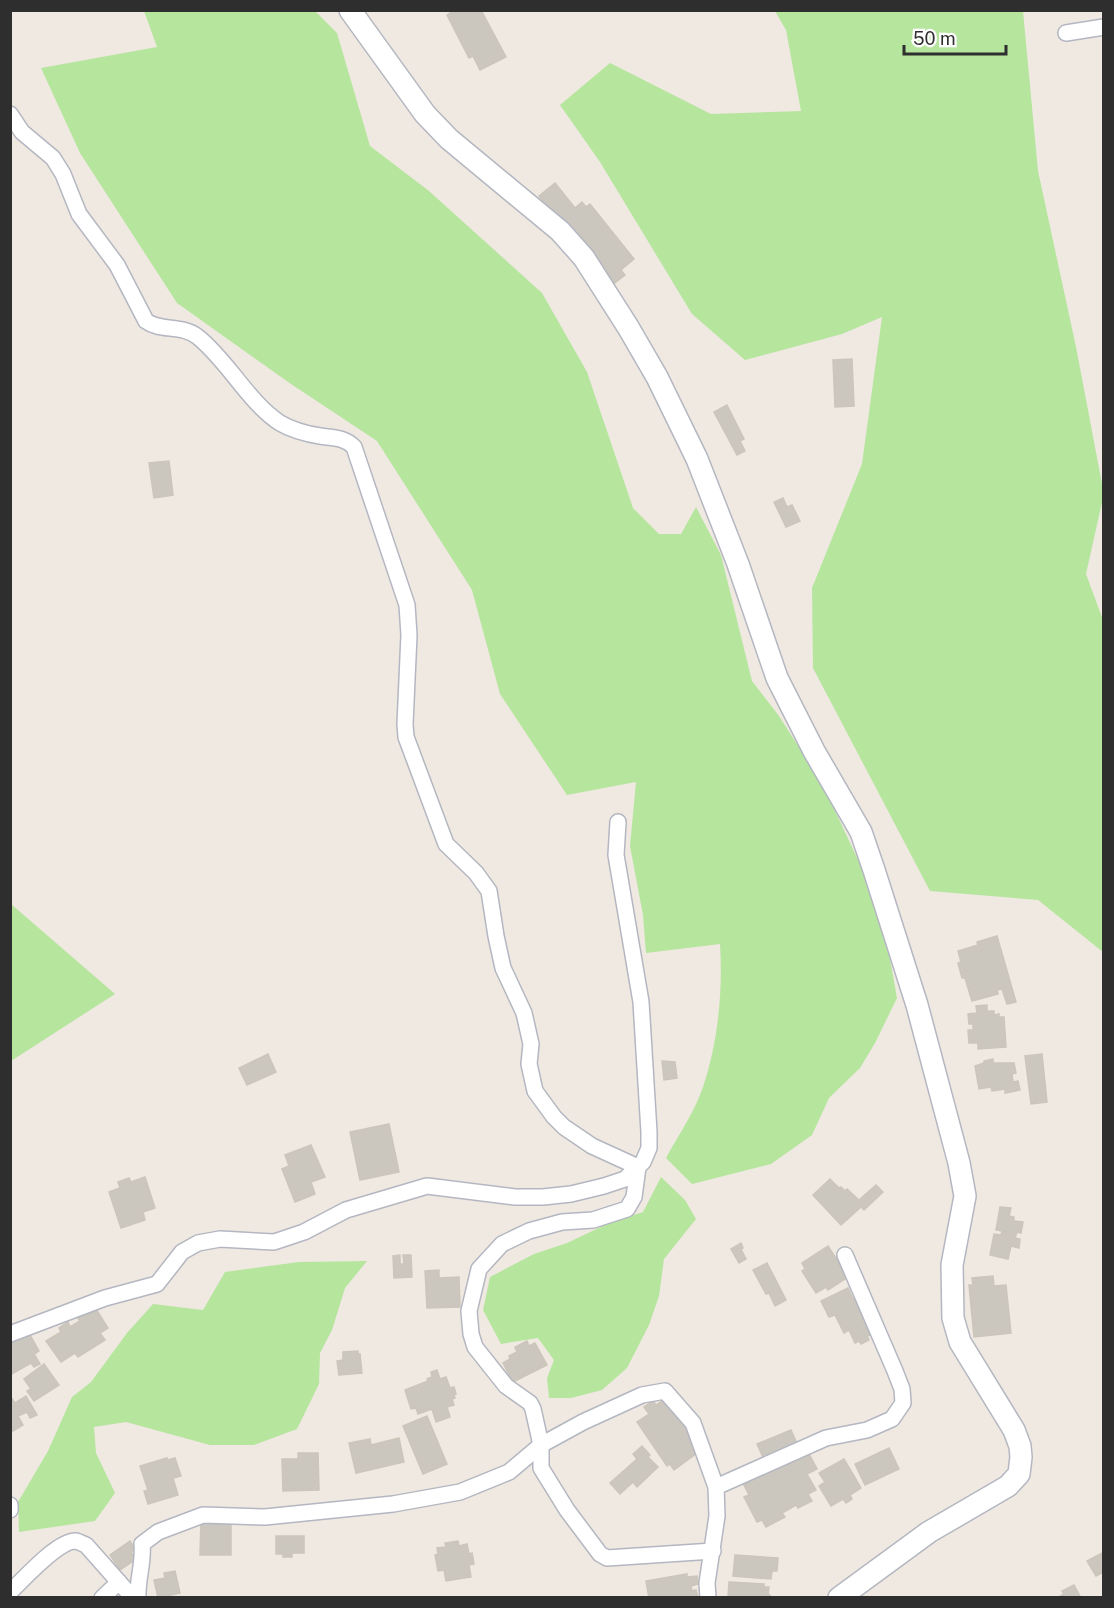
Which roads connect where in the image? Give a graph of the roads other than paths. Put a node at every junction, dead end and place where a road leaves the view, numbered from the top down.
1 (350, 10) edge
2 (1104, 27) edge
3 (1066, 33) dead end
4 (10, 114) edge
5 (618, 822) dead end
6 (638, 1167) junction
7 (845, 1255) dead end
8 (10, 1334) edge
9 (541, 1445) junction
10 (716, 1487) junction
11 (10, 1505) edge
12 (10, 1510) edge
13 (713, 1551) junction
14 (119, 1582) junction
15 (10, 1592) edge
16 (102, 1598) edge
17 (133, 1598) edge
18 (138, 1598) edge
19 (708, 1598) edge
20 (839, 1598) edge

1 - 20 main road
2 - 3 street
4 - 6 street
5 - 6 street
6 - 8 street
6 - 9 street
7 - 10 street
9 - 10 street
9 - 13 street
9 - 18 street
10 - 13 street
11 - 12 street
13 - 19 street
14 - 15 street
14 - 16 street
14 - 17 street

